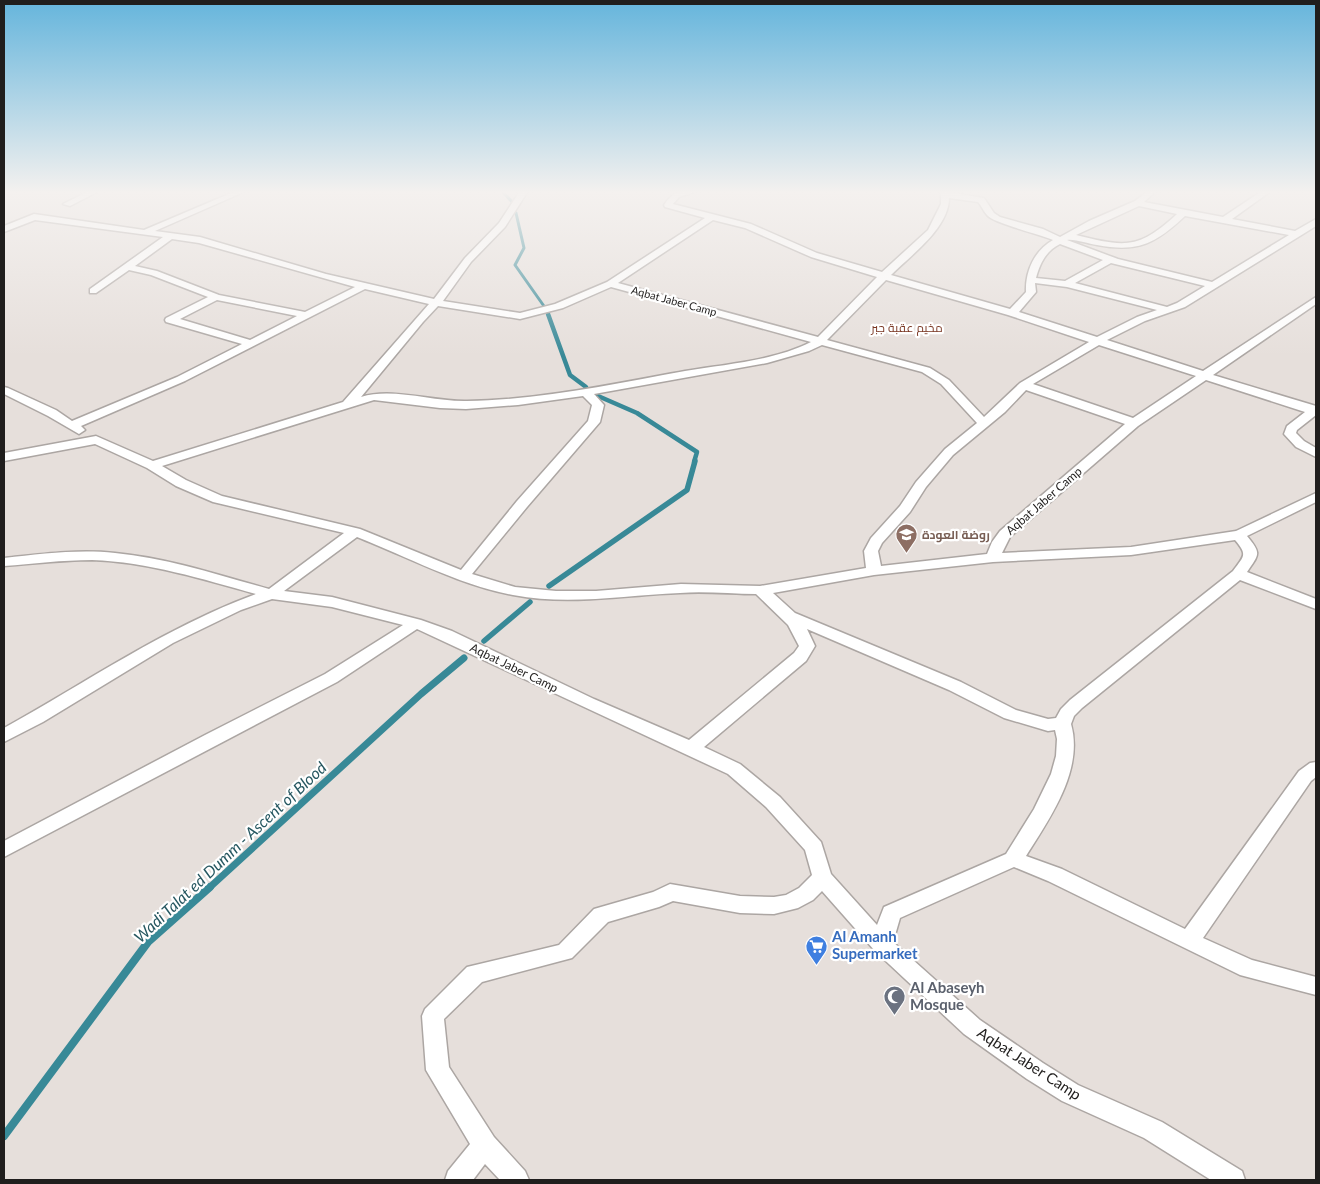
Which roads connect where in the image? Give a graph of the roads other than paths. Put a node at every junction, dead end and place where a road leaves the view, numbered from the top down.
1 (156, 246) edge
2 (227, 246) edge
3 (481, 246) edge
4 (667, 246) edge
5 (794, 246) edge
6 (916, 246) edge
7 (1048, 246) edge
8 (1075, 246) edge
9 (1276, 246) edge
10 (1110, 260) junction
11 (127, 267) junction
12 (884, 276) junction
13 (1030, 280) junction
14 (610, 284) junction
15 (1067, 284) junction
16 (1213, 285) junction
17 (364, 286) junction
18 (93, 291) dead end
19 (216, 297) junction
20 (1316, 300) edge
21 (436, 302) junction
22 (1168, 310) junction
23 (1012, 313) junction
24 (306, 315) junction
25 (1098, 341) junction
26 (819, 342) junction
27 (253, 344) junction
28 (1206, 376) junction
29 (368, 383) junction
30 (1024, 385) junction
31 (4, 390) edge
32 (586, 392) junction
33 (381, 397) junction
34 (347, 404) junction
35 (1315, 410) edge
36 (1134, 423) junction
37 (984, 424) junction
38 (72, 425) junction
39 (96, 440) junction
40 (1316, 453) edge
41 (4, 457) edge
42 (152, 465) junction
43 (1316, 497) edge
44 (355, 532) junction
45 (1239, 535) junction
46 (993, 558) junction
47 (4, 562) edge
48 (874, 571) junction
49 (1238, 574) junction
50 (463, 576) junction
51 (760, 590) junction
52 (271, 594) junction
53 (1316, 604) edge
54 (792, 617) junction
55 (416, 623) junction
56 (1062, 724) junction
57 (4, 736) edge
58 (691, 748) junction
59 (1316, 768) edge
60 (4, 850) edge
61 (1013, 859) junction
62 (822, 877) junction
63 (1189, 941) junction
64 (882, 945) junction
65 (1316, 986) edge
66 (485, 1145) junction
67 (457, 1180) edge
68 (516, 1180) edge
69 (1233, 1180) edge

1 - 11 street
2 - 17 street
3 - 21 street
4 - 14 street
5 - 12 street
6 - 12 street
7 - 13 street
8 - 10 street
9 - 16 street
10 - 15 street
10 - 16 street
11 - 18 street
11 - 19 street
12 - 23 street
12 - 26 street
13 - 15 street
13 - 23 street
14 - 21 street
14 - 26 street, Aqbat Jaber Camp
15 - 22 street
16 - 22 street
17 - 21 street
17 - 24 street
19 - 24 street
19 - 27 street
20 - 28 street, Aqbat Jaber Camp
21 - 29 street
22 - 25 street
23 - 25 street
24 - 27 street
25 - 28 street
25 - 30 street
26 - 32 street
26 - 37 street, Aqbat Jaber Camp
27 - 38 street
28 - 35 street
28 - 36 street, Aqbat Jaber Camp
29 - 33 street
29 - 34 street
30 - 36 street
30 - 37 street
31 - 38 street
32 - 33 street
32 - 50 street
33 - 34 street
34 - 42 street
35 - 40 street
36 - 46 street, Aqbat Jaber Camp
37 - 48 street
38 - 39 street
39 - 41 street
39 - 42 street
42 - 44 street
43 - 45 street
44 - 50 street
44 - 52 street
45 - 46 street
45 - 49 street
46 - 48 street
47 - 52 street, Aqbat Jaber Camp
48 - 51 street
49 - 53 street
49 - 56 street
50 - 51 street
51 - 54 street
52 - 55 street, Aqbat Jaber Camp
52 - 57 street
54 - 56 street
54 - 58 street
55 - 58 street, Aqbat Jaber Camp
55 - 60 street
56 - 61 street
58 - 62 street, Aqbat Jaber Camp
59 - 63 street
61 - 63 street
61 - 64 street
62 - 64 street, Aqbat Jaber Camp
62 - 66 street
63 - 65 street
64 - 69 street, Aqbat Jaber Camp
66 - 67 street
66 - 68 street

